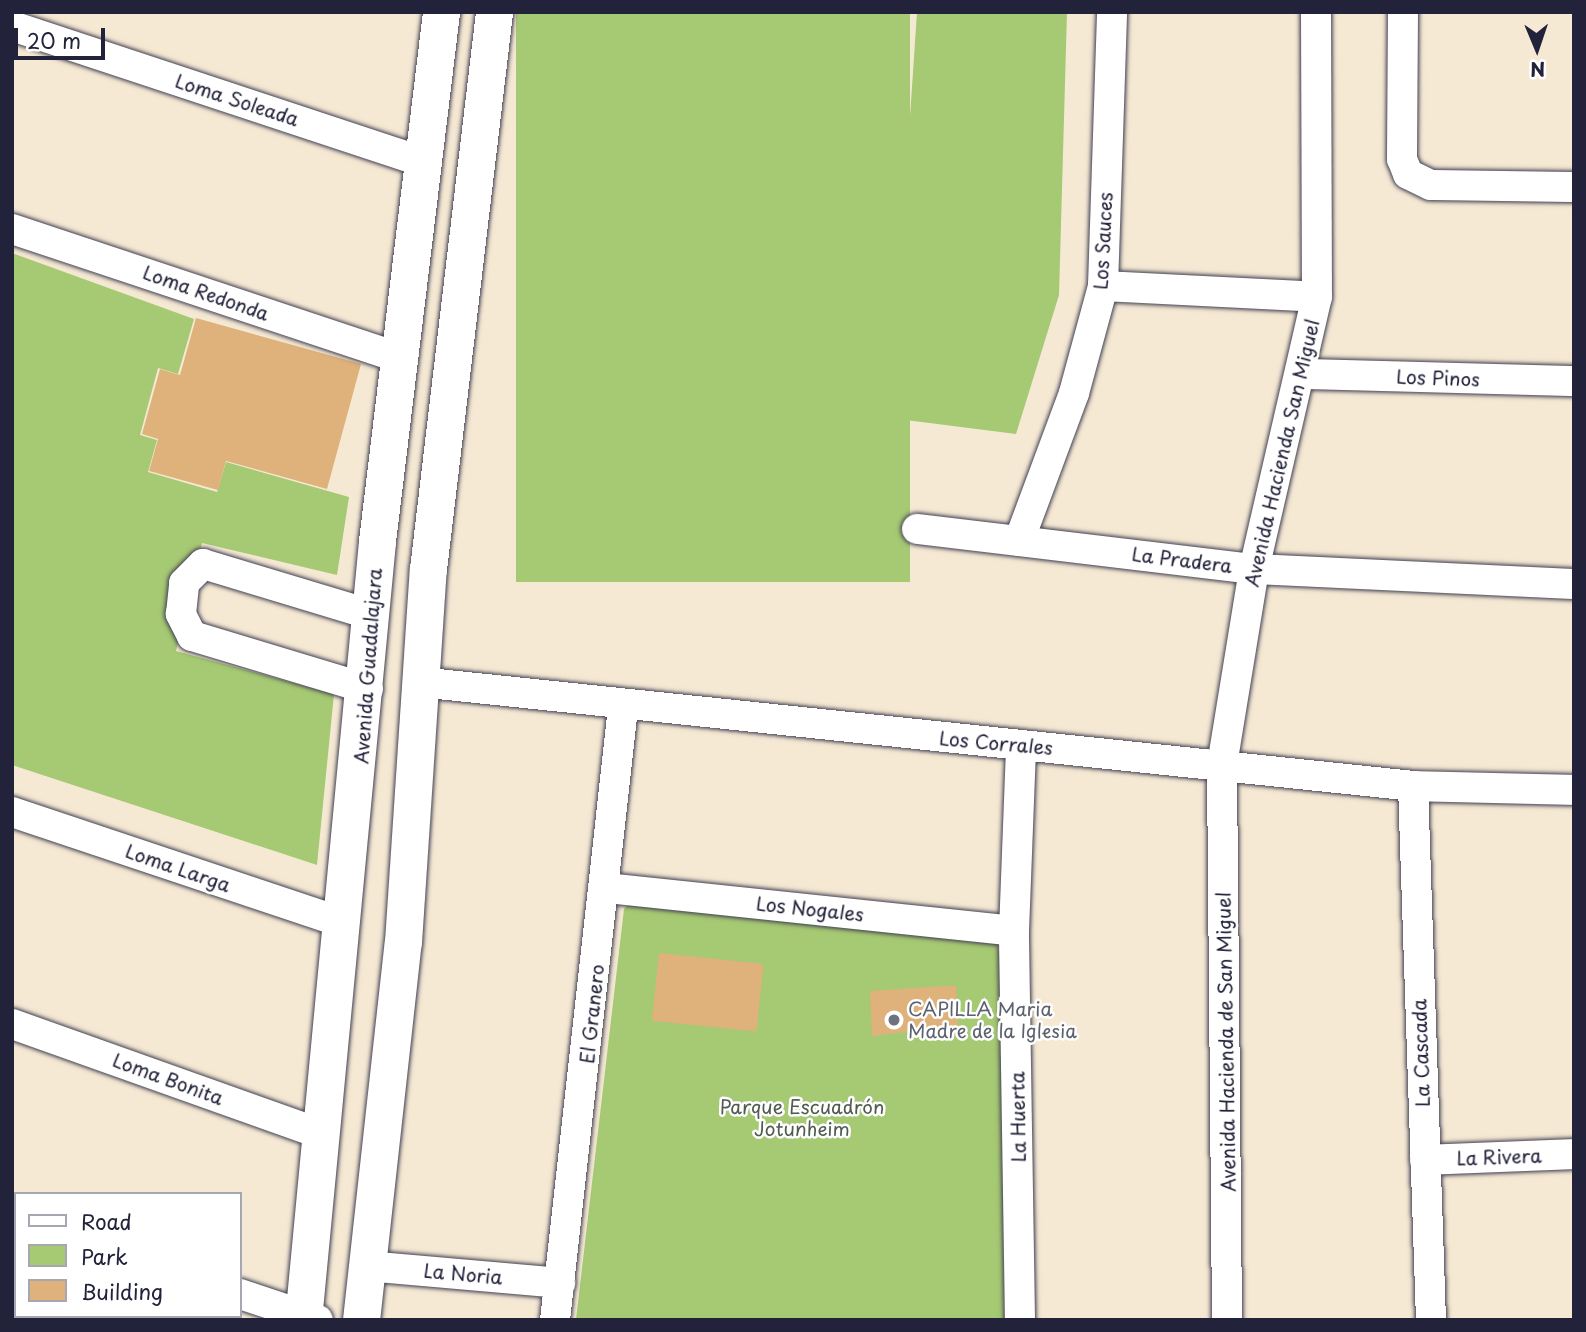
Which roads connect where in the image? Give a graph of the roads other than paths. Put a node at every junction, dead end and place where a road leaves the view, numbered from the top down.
1 (441, 12) edge
2 (494, 12) edge
3 (1112, 12) edge
4 (1316, 12) edge
5 (1403, 12) edge
6 (12, 26) edge
7 (421, 161) junction
8 (1574, 187) edge
9 (12, 229) edge
10 (1103, 286) junction
11 (1317, 297) junction
12 (400, 358) junction
13 (1303, 374) junction
14 (1574, 382) edge
15 (917, 529) dead end
16 (1019, 541) junction
17 (1254, 569) junction
18 (1574, 584) edge
19 (372, 615) junction
20 (419, 682) junction
21 (368, 689) junction
22 (622, 709) junction
23 (1021, 746) junction
24 (1222, 765) junction
25 (1413, 786) junction
26 (1574, 790) edge
27 (12, 812) edge
28 (606, 888) junction
29 (344, 923) junction
30 (1014, 931) junction
31 (12, 1024) edge
32 (323, 1135) junction
33 (1574, 1154) edge
34 (1424, 1160) junction
35 (367, 1266) junction
36 (560, 1283) junction
37 (242, 1295) edge
38 (308, 1318) edge
39 (361, 1320) edge
40 (555, 1320) edge
41 (1020, 1320) edge
42 (1227, 1320) edge
43 (1431, 1320) edge

1 - 7 main road, Avenida Guadalajara
2 - 20 main road
3 - 10 street, Los Sauces
4 - 11 street, Avenida Hacienda San Miguel
5 - 8 street
6 - 7 street, Loma Soleada
7 - 12 main road, Avenida Guadalajara
9 - 12 street, Loma Redonda
10 - 11 street
10 - 16 street, Los Sauces
11 - 13 street, Avenida Hacienda San Miguel
12 - 19 main road, Avenida Guadalajara
13 - 14 street, Los Pinos
13 - 17 street, Avenida Hacienda San Miguel
15 - 16 street, La Pradera
16 - 17 street, La Pradera
17 - 18 street, La Pradera
17 - 24 street, Avenida Hacienda San Miguel
19 - 21 main road, Avenida Guadalajara
19 - 21 street
20 - 22 street, Los Corrales
20 - 35 main road
21 - 29 main road, Avenida Guadalajara
22 - 23 street, Los Corrales
22 - 28 street, El Granero
23 - 24 street, Los Corrales
23 - 30 street, La Huerta
24 - 25 street, Los Corrales
24 - 42 street, Avenida Hacienda de San Miguel
25 - 26 street, Los Corrales
25 - 34 street, La Cascada
27 - 29 street, Loma Larga
28 - 30 street, Los Nogales
28 - 36 street, El Granero
29 - 32 main road, Avenida Guadalajara
30 - 41 street, La Huerta
31 - 32 street, Loma Bonita
32 - 38 main road, Avenida Guadalajara
33 - 34 street, La Rivera
34 - 43 street, La Cascada
35 - 36 street, La Noria
35 - 39 main road
36 - 40 street, El Granero
37 - 38 street

